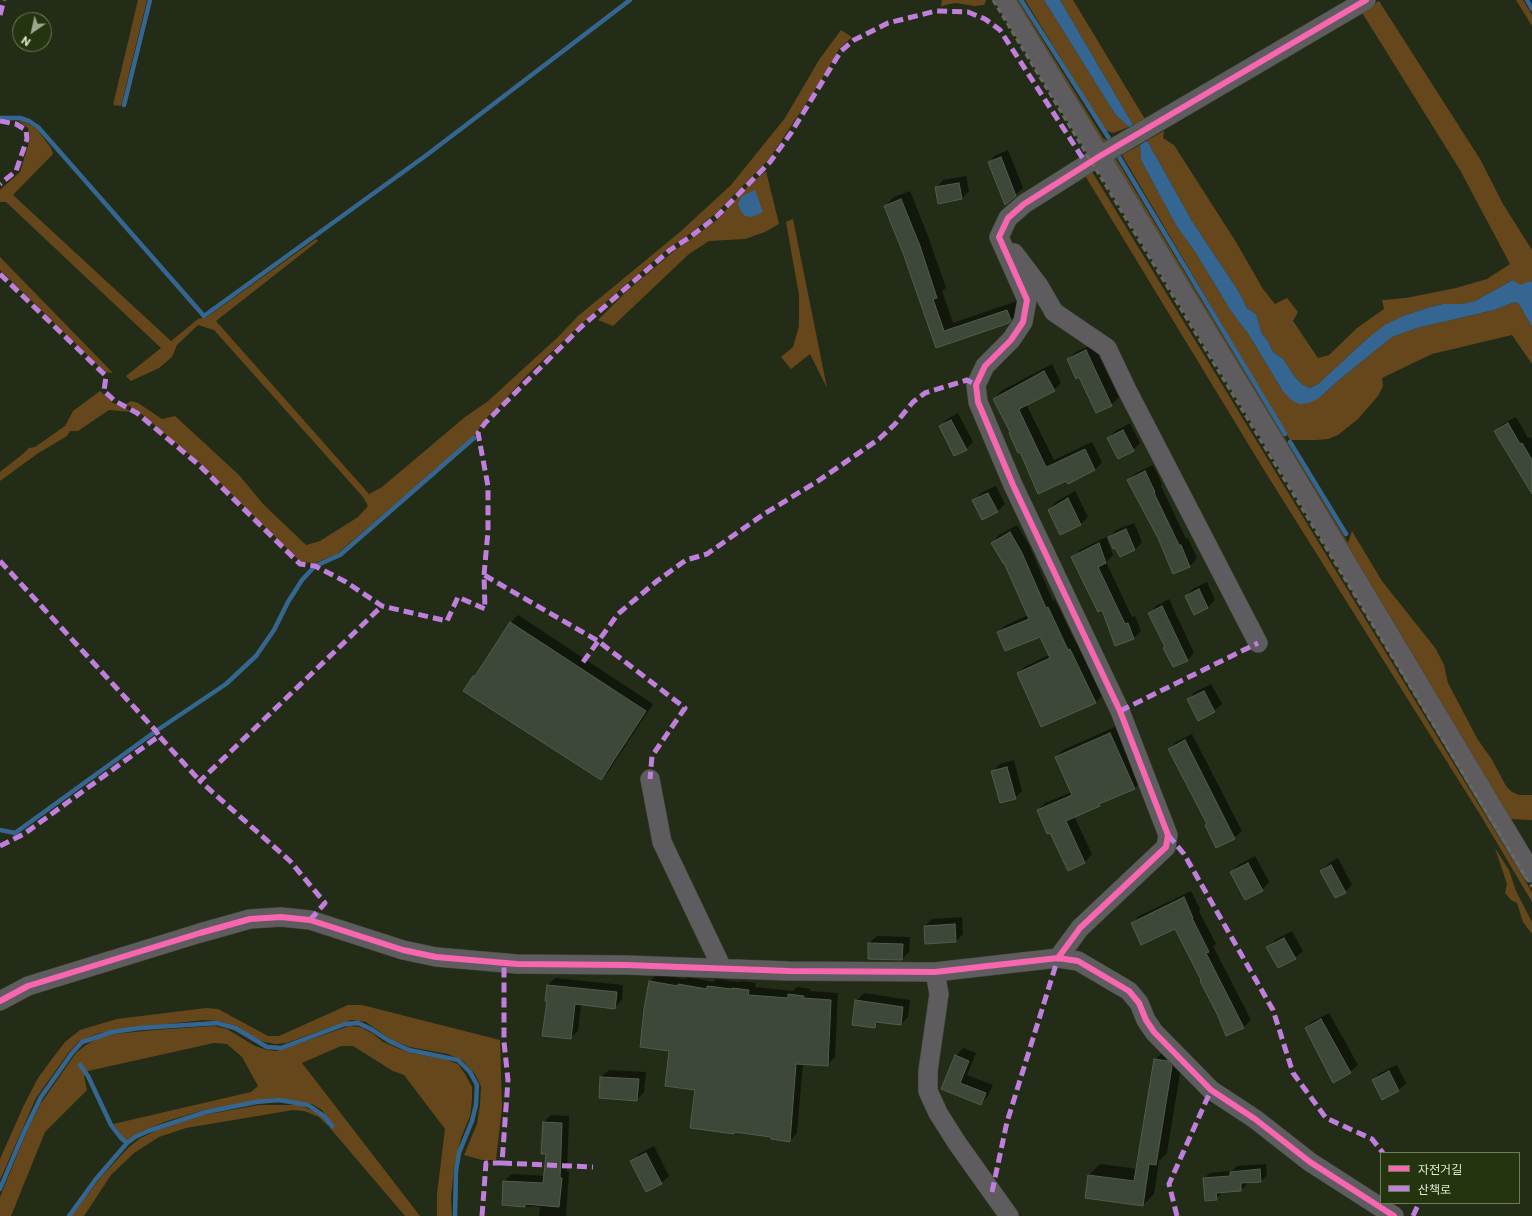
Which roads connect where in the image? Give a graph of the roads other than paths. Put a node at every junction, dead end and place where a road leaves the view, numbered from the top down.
1 (1005, 0) edge
2 (1366, 0) edge
3 (1100, 156) junction
4 (999, 237) junction
5 (1258, 643) dead end
6 (650, 779) dead end
7 (1532, 873) edge
8 (1058, 958) junction
9 (722, 968) junction
10 (935, 972) junction
11 (0, 1001) edge
12 (1009, 1216) edge
13 (1394, 1216) edge

1 - 3 street
2 - 3 street
3 - 4 street
3 - 7 street
4 - 5 street
4 - 8 street
6 - 9 street
8 - 10 street
8 - 13 street
9 - 10 street
9 - 11 street
10 - 12 street

